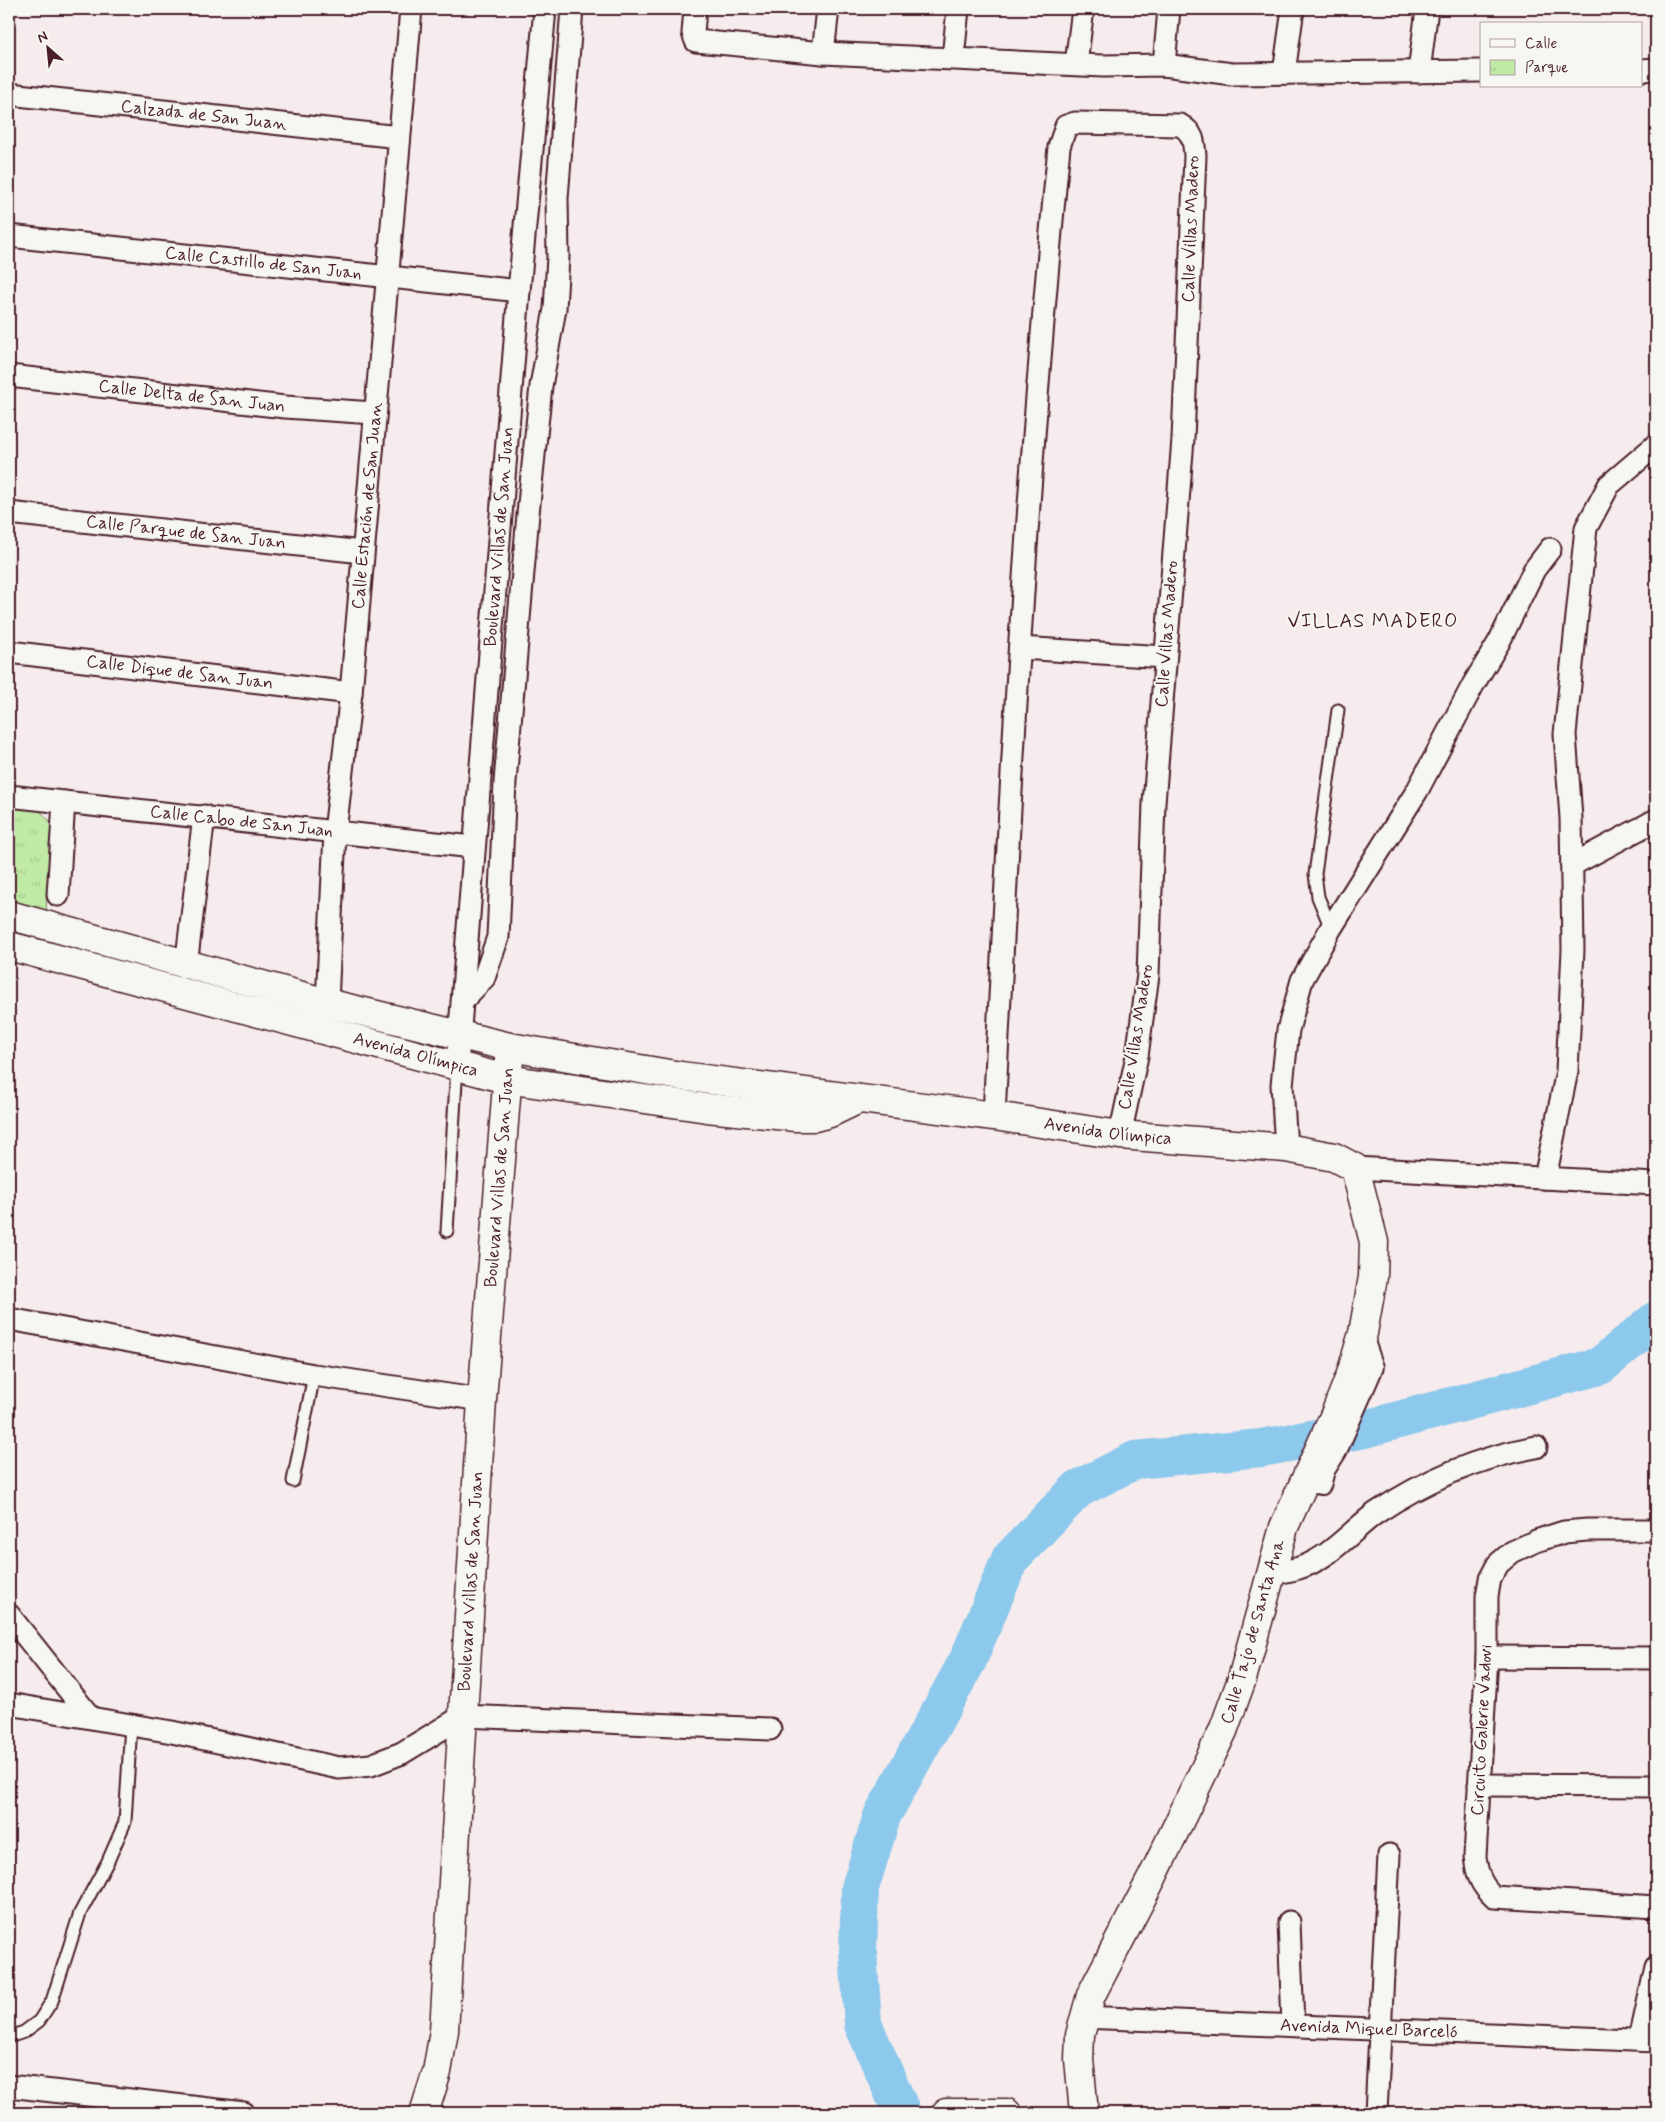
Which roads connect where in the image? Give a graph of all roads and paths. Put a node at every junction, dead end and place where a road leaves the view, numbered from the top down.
1 (412, 9) edge
2 (545, 9) edge
3 (572, 9) edge
4 (695, 9) edge
5 (828, 9) edge
6 (958, 9) edge
7 (1083, 9) edge
8 (1169, 9) edge
9 (1293, 9) edge
10 (1427, 9) edge
11 (823, 53) junction
12 (953, 58) junction
13 (1076, 64) junction
14 (1164, 65) junction
15 (1656, 69) edge
16 (1642, 70) edge
17 (1480, 71) edge
18 (1419, 72) junction
19 (1284, 73) junction
20 (9, 94) edge
21 (399, 137) junction
22 (9, 236) edge
23 (387, 277) junction
24 (520, 291) junction
25 (9, 376) edge
26 (374, 413) junction
27 (1656, 445) edge
28 (9, 513) edge
29 (1550, 549) dead end
30 (362, 552) junction
31 (1020, 648) junction
32 (9, 652) edge
33 (1165, 657) junction
34 (350, 694) junction
35 (1338, 710) dead end
36 (9, 796) edge
37 (64, 802) junction
38 (204, 816) junction
39 (1656, 820) edge
40 (334, 832) junction
41 (473, 847) junction
42 (1572, 865) junction
43 (58, 895) dead end
44 (9, 915) edge
45 (1331, 928) junction
46 (9, 946) edge
47 (186, 966) junction
48 (464, 999) junction
49 (327, 1003) junction
50 (458, 1036) junction
51 (510, 1047) junction
52 (457, 1065) junction
53 (506, 1078) junction
54 (859, 1099) junction
55 (994, 1116) junction
56 (1120, 1136) junction
57 (1286, 1148) junction
58 (1355, 1168) junction
59 (1545, 1178) junction
60 (1656, 1184) edge
61 (447, 1232) dead end
62 (9, 1319) edge
63 (314, 1375) junction
64 (482, 1400) junction
65 (1536, 1447) dead end
66 (294, 1481) dead end
67 (1656, 1530) edge
68 (1270, 1574) junction
69 (9, 1615) edge
70 (1488, 1657) junction
71 (1656, 1658) edge
72 (9, 1704) edge
73 (463, 1716) junction
74 (90, 1717) junction
75 (131, 1724) junction
76 (770, 1729) dead end
77 (1480, 1785) junction
78 (1656, 1786) edge
79 (1390, 1855) dead end
80 (1656, 1907) edge
81 (1289, 1922) dead end
82 (1656, 1967) edge
83 (1083, 2017) junction
84 (1294, 2025) junction
85 (1380, 2030) junction
86 (9, 2037) edge
87 (1648, 2040) edge
88 (9, 2086) edge
89 (428, 2110) edge
90 (244, 2113) edge
91 (946, 2113) edge
92 (1007, 2113) edge
93 (1084, 2113) edge
94 (1376, 2113) edge

1 - 21 street, Calle Estación de San Juan
2 - 24 street, Boulevard Villas de San Juan
3 - 48 street
4 - 11 street
5 - 11 street
6 - 12 street
7 - 13 street
8 - 14 street
9 - 19 street
10 - 18 street
11 - 12 street
12 - 13 street
13 - 14 street
14 - 19 street
15 - 16 street
17 - 18 street
18 - 19 street
20 - 21 street, Calzada de San Juan
21 - 23 street, Calle Estación de San Juan
22 - 23 street, Calle Castillo de San Juan
23 - 24 street, Calle Castillo de San Juan
23 - 26 street, Calle Estación de San Juan
24 - 41 street, Boulevard Villas de San Juan
25 - 26 street, Calle Delta de San Juan
26 - 30 street, Calle Estación de San Juan
27 - 42 street
28 - 30 street, Calle Parque de San Juan
29 - 45 street
30 - 34 street, Calle Estación de San Juan
31 - 33 street
31 - 33 street, Calle Villas Madero
31 - 55 street
32 - 34 street, Calle Dique de San Juan
33 - 56 street, Calle Villas Madero
34 - 40 street, Calle Estación de San Juan
35 - 45 lane
36 - 37 street, Calle Cabo de San Juan
37 - 38 street, Calle Cabo de San Juan
37 - 43 street
38 - 40 street, Calle Cabo de San Juan
38 - 47 street
39 - 42 street
40 - 41 street, Calle Cabo de San Juan
40 - 49 street, Calle Estación de San Juan
41 - 48 street, Boulevard Villas de San Juan
42 - 59 street
44 - 47 street, Avenida Olímpica
45 - 57 street
46 - 52 street, Avenida Olímpica
47 - 49 street, Avenida Olímpica
48 - 50 street, Boulevard Villas de San Juan
49 - 50 street, Avenida Olímpica
50 - 51 street, Avenida Olímpica
50 - 52 street, Boulevard Villas de San Juan
51 - 53 street, Boulevard Villas de San Juan
51 - 54 street, Avenida Olímpica
52 - 53 street, Avenida Olímpica
52 - 61 lane
53 - 54 street, Avenida Olímpica
53 - 64 street, Boulevard Villas de San Juan
54 - 55 street, Avenida Olímpica
55 - 56 street, Avenida Olímpica
56 - 57 street, Avenida Olímpica
57 - 58 street, Avenida Olímpica
58 - 59 street
58 - 68 street, Calle Tajo de Santa Ana
59 - 60 street
62 - 63 street
63 - 64 street
63 - 66 lane
64 - 73 street, Boulevard Villas de San Juan
65 - 68 street
67 - 70 street, Circuito Galerie Vadovi
68 - 83 street, Calle Tajo de Santa Ana
69 - 74 street
70 - 71 street
70 - 77 street, Circuito Galerie Vadovi
72 - 74 street
73 - 75 street
73 - 76 street
73 - 89 street, Boulevard Villas de San Juan
74 - 75 street
75 - 86 lane
77 - 78 street
77 - 80 street, Circuito Galerie Vadovi
79 - 85 street
81 - 84 street
82 - 87 street
83 - 84 street, Avenida Miquel Barceló
83 - 93 street, Calle Tajo de Santa Ana
84 - 85 street, Avenida Miquel Barceló
85 - 87 street, Avenida Miquel Barceló
85 - 94 street
88 - 90 street
91 - 92 street

